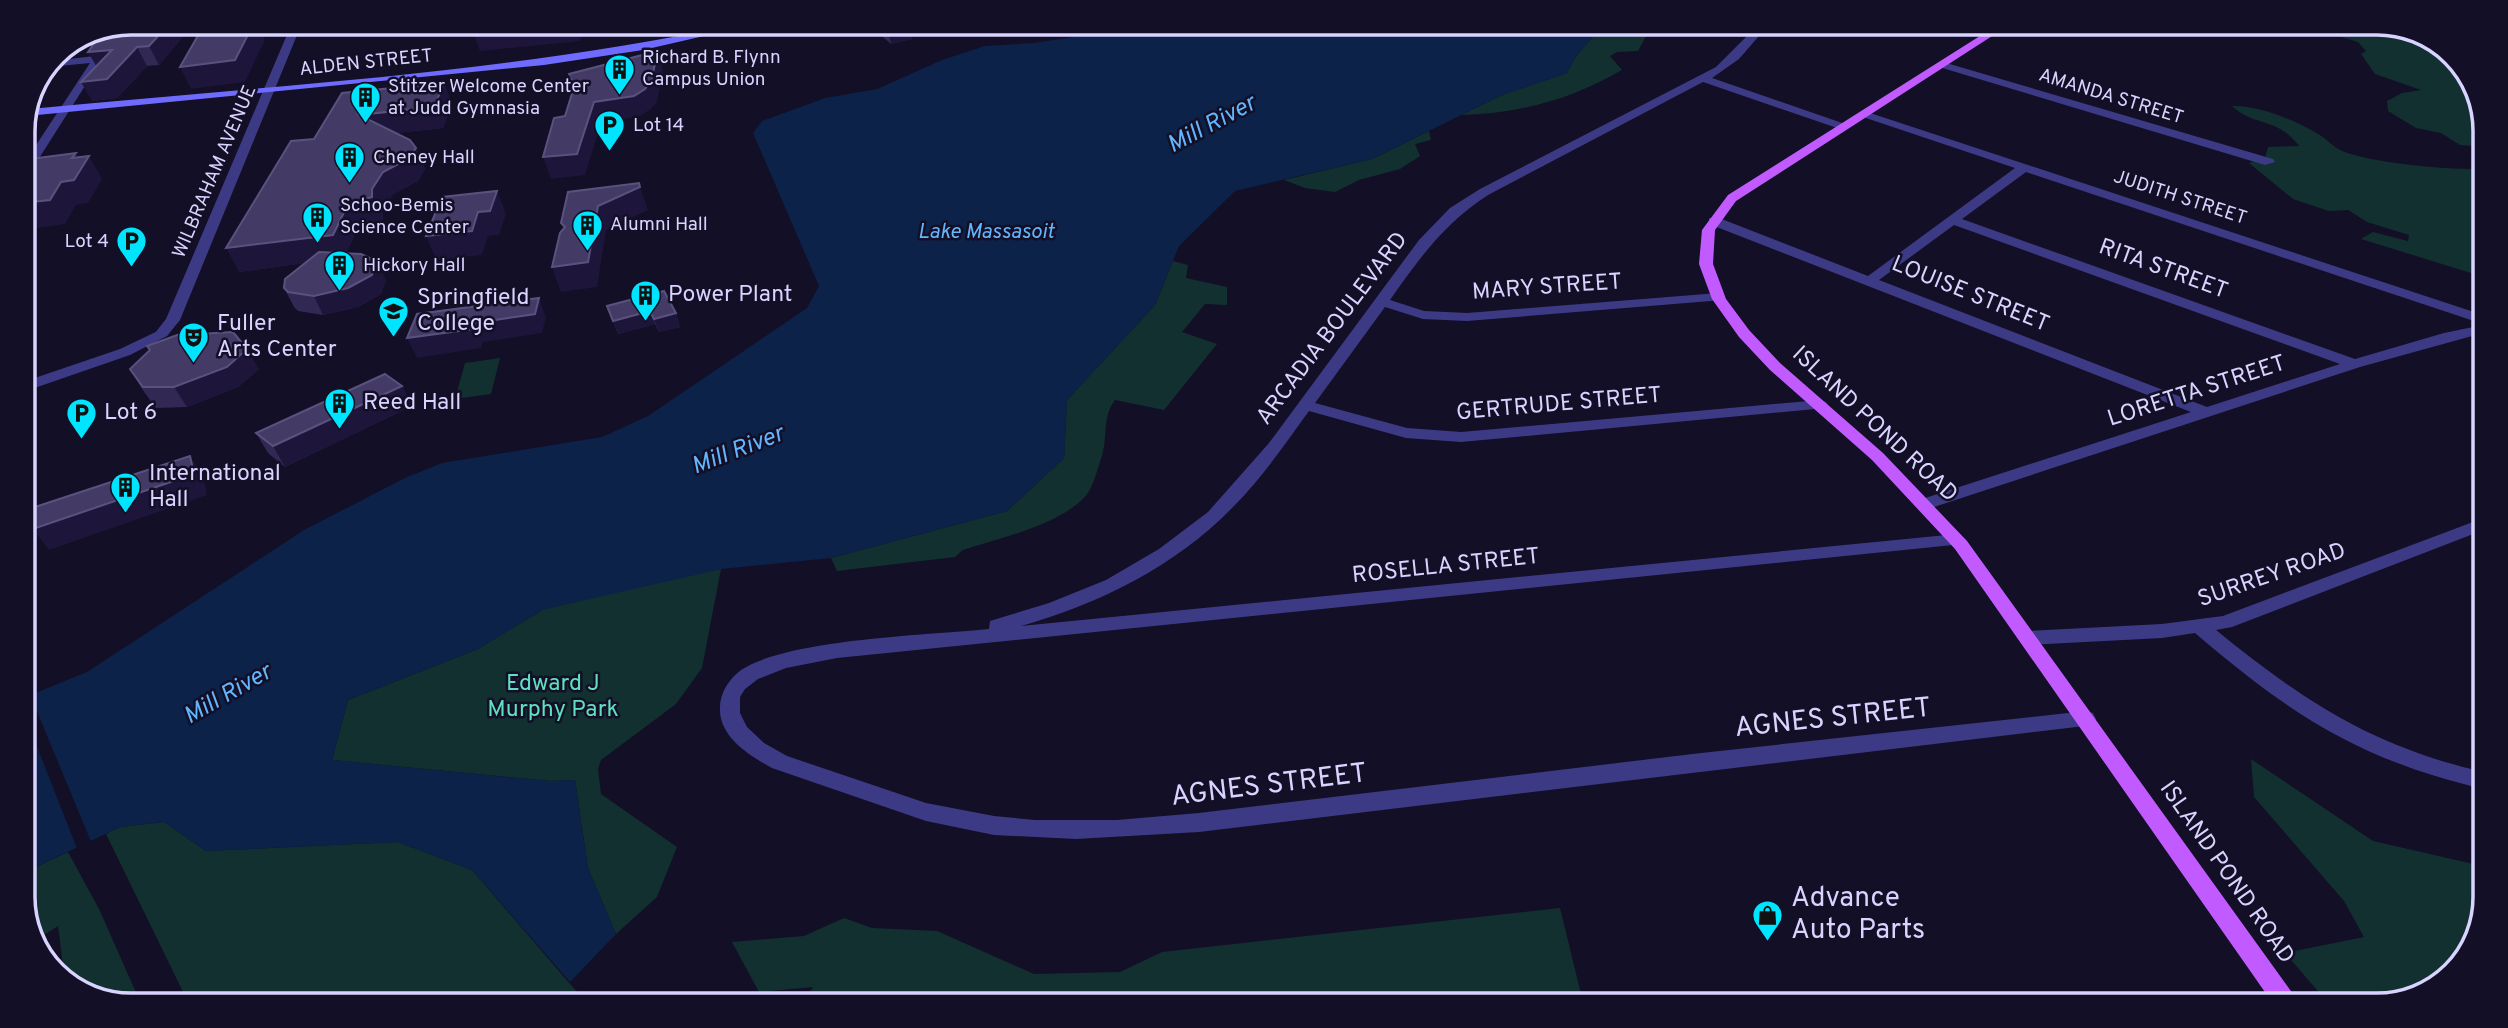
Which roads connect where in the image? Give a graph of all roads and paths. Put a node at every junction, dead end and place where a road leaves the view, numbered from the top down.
1 (292, 35) edge
2 (695, 35) edge
3 (1755, 35) edge
4 (1989, 35) edge
5 (113, 37) edge
6 (99, 59) junction
7 (64, 63) edge
8 (1942, 65) junction
9 (1702, 78) junction
10 (271, 89) junction
11 (66, 109) junction
12 (37, 112) edge
13 (1864, 114) junction
14 (1844, 127) junction
15 (35, 156) edge
16 (2269, 162) dead end
17 (2025, 167) junction
18 (1714, 221) junction
19 (1954, 221) junction
20 (1871, 280) junction
21 (1718, 298) junction
22 (1382, 302) junction
23 (2473, 317) edge
24 (2473, 331) edge
25 (2355, 364) junction
26 (35, 383) edge
27 (1305, 405) junction
28 (1820, 405) junction
29 (2208, 413) junction
30 (1926, 504) junction
31 (2473, 528) edge
32 (1957, 540) junction
33 (2200, 627) junction
34 (2028, 638) junction
35 (939, 639) junction
36 (2086, 719) junction
37 (2473, 778) edge
38 (2280, 993) edge

1 - 10 street, WILBRAHAM AVENUE
2 - 10 main road, ALDEN STREET
3 - 9 street, ARCADIA BOULEVARD
4 - 8 main road, ISLAND POND ROAD
5 - 6 street
6 - 7 street
6 - 11 street
8 - 13 main road, ISLAND POND ROAD
8 - 16 street, AMANDA STREET
9 - 14 street
9 - 22 street, ARCADIA BOULEVARD
10 - 11 main road, ALDEN STREET
10 - 26 street, WILBRAHAM AVENUE
11 - 12 main road, ALDEN STREET
11 - 15 street
13 - 14 main road, ISLAND POND ROAD
13 - 17 street, JUDITH STREET
14 - 18 main road, ISLAND POND ROAD
17 - 19 street
17 - 23 street, JUDITH STREET
18 - 20 street, LOUISE STREET
18 - 21 main road, ISLAND POND ROAD
19 - 20 street
19 - 25 street, RITA STREET
20 - 29 street, LOUISE STREET
21 - 22 street, MARY STREET
21 - 28 main road, ISLAND POND ROAD
22 - 27 street, ARCADIA BOULEVARD
24 - 25 street, LORETTA STREET
25 - 29 street, LORETTA STREET
27 - 28 street, GERTRUDE STREET
27 - 35 street, ARCADIA BOULEVARD
28 - 30 main road, ISLAND POND ROAD
29 - 30 street, LORETTA STREET
30 - 32 main road, ISLAND POND ROAD
31 - 33 street, SURREY ROAD
32 - 34 main road, ISLAND POND ROAD
32 - 35 street, ROSELLA STREET
33 - 34 street, SURREY ROAD
33 - 37 street
34 - 36 main road, ISLAND POND ROAD
35 - 36 street, AGNES STREET
36 - 38 main road, ISLAND POND ROAD

